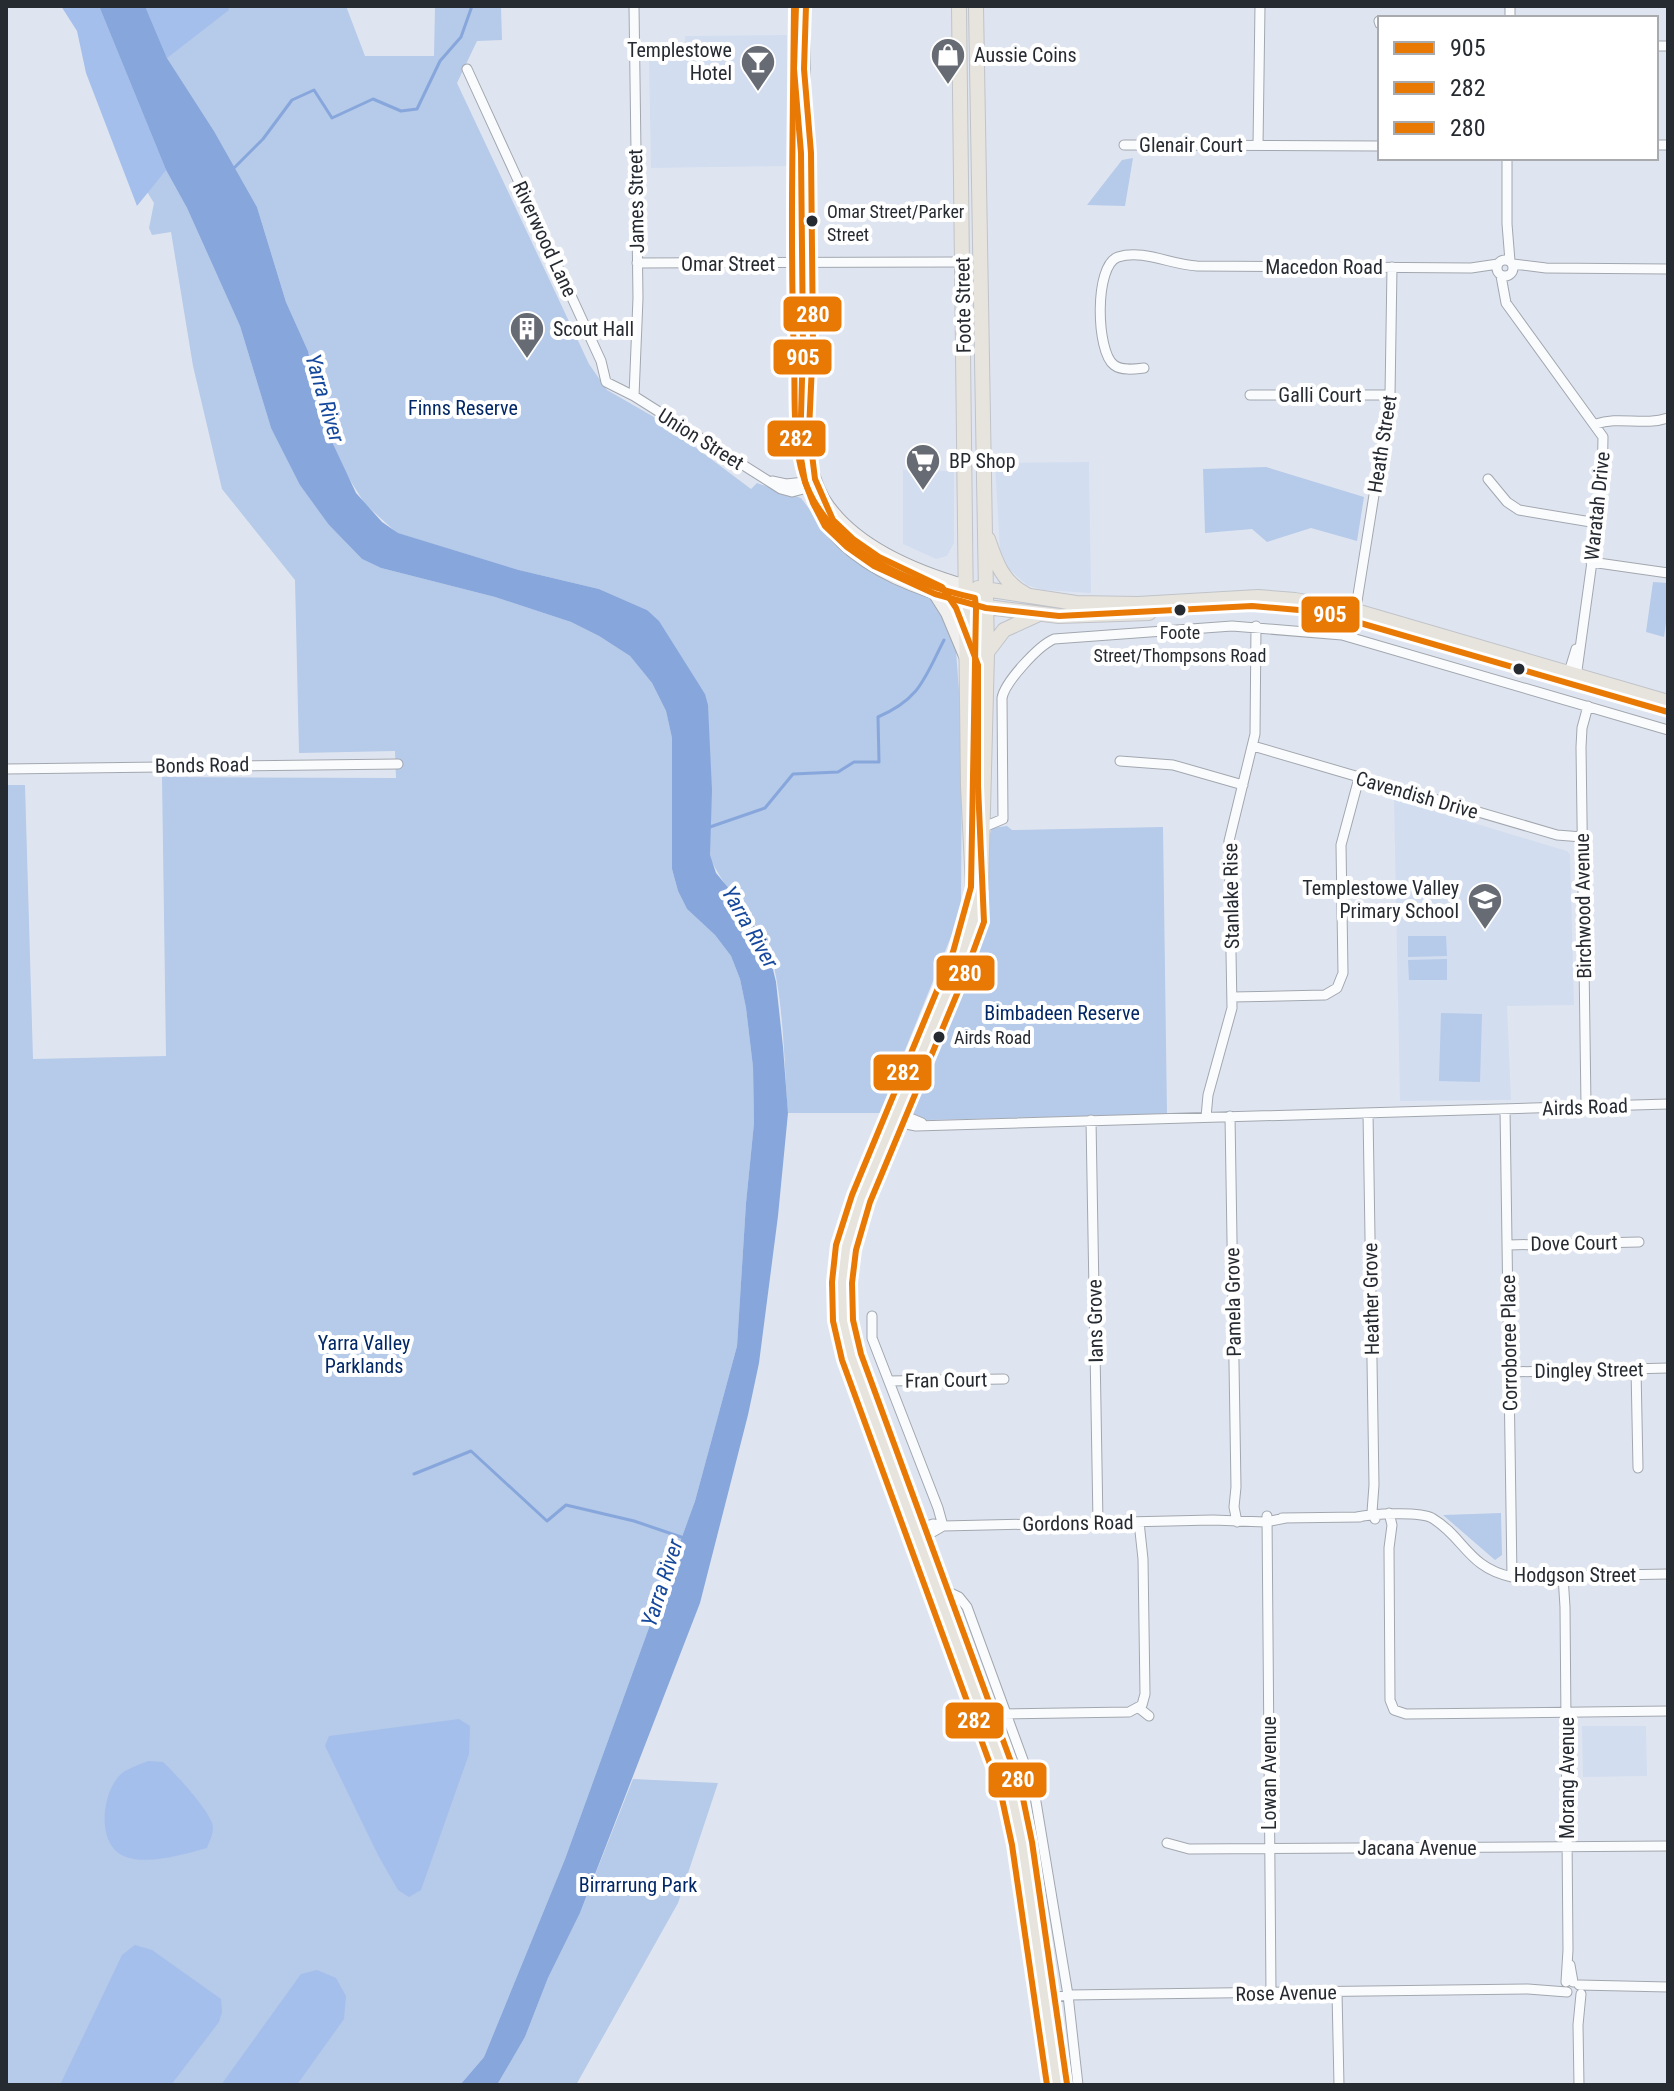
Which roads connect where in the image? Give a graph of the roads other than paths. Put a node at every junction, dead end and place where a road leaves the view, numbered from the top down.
1 (634, 6) edge
2 (796, 6) edge
3 (804, 6) edge
4 (959, 6) edge
5 (976, 6) edge
6 (1260, 6) edge
7 (467, 69) dead end
8 (1124, 145) dead end
9 (1258, 145) junction
10 (1378, 146) edge
11 (801, 153) junction
12 (1507, 160) edge
13 (962, 262) junction
14 (637, 263) junction
15 (802, 263) junction
16 (1392, 267) junction
17 (1505, 268) junction
18 (1668, 269) edge
19 (1144, 368) dead end
20 (1250, 395) dead end
21 (1390, 395) junction
22 (634, 396) junction
23 (1668, 418) edge
24 (1598, 427) junction
25 (1488, 479) dead end
26 (809, 484) junction
27 (1597, 523) junction
28 (984, 527) junction
29 (1591, 562) junction
30 (1668, 573) edge
31 (966, 586) junction
32 (985, 590) junction
33 (935, 594) junction
34 (1038, 599) junction
35 (967, 603) junction
36 (986, 608) junction
37 (1038, 615) junction
38 (1355, 615) junction
39 (1256, 626) junction
40 (987, 653) junction
41 (968, 665) junction
42 (1572, 679) junction
43 (1668, 702) edge
44 (1588, 706) junction
45 (1668, 712) edge
46 (1668, 730) edge
47 (1253, 746) junction
48 (1120, 761) dead end
49 (398, 764) dead end
50 (6, 769) edge
51 (1359, 778) junction
52 (1243, 785) junction
53 (984, 827) junction
54 (1582, 837) junction
55 (974, 920) junction
56 (1232, 997) junction
57 (1668, 1104) edge
58 (1586, 1106) junction
59 (1505, 1109) junction
60 (1368, 1113) junction
61 (1230, 1116) junction
62 (894, 1117) junction
63 (1206, 1117) junction
64 (1091, 1120) junction
65 (1639, 1242) dead end
66 (1508, 1245) junction
67 (872, 1316) dead end
68 (1668, 1368) edge
69 (1636, 1369) junction
70 (1510, 1372) junction
71 (1004, 1379) dead end
72 (889, 1381) junction
73 (1638, 1468) dead end
74 (1375, 1515) junction
75 (1389, 1517) junction
76 (1236, 1518) junction
77 (1267, 1520) junction
78 (1098, 1522) junction
79 (1143, 1522) junction
80 (943, 1526) junction
81 (917, 1535) junction
82 (1668, 1574) edge
83 (1566, 1576) junction
84 (1512, 1577) junction
85 (936, 1586) junction
86 (1139, 1708) junction
87 (1394, 1710) junction
88 (1668, 1711) edge
89 (1566, 1712) junction
90 (1006, 1714) junction
91 (1149, 1716) dead end
92 (1385, 1718) dead end
93 (985, 1719) junction
94 (1167, 1843) dead end
95 (1567, 1846) junction
96 (1668, 1846) edge
97 (1270, 1849) junction
98 (1668, 1987) edge
99 (1573, 1988) junction
100 (1337, 1992) junction
101 (1271, 1993) junction
102 (1068, 1995) junction
103 (1044, 1998) junction
104 (1057, 2085) edge
105 (1078, 2085) edge
106 (1339, 2085) edge
107 (1579, 2085) edge

1 - 14 street, James Street
2 - 11 main road
3 - 11 main road
4 - 13 main road, Foote Street
5 - 28 main road, Foote Street
6 - 9 street
7 - 22 street, Riverwood Lane
8 - 9 street, Glenair Court
9 - 10 street, Glenair Court
11 - 15 main road
12 - 17 street, Waratah Drive
13 - 15 street, Omar Street
13 - 31 main road, Foote Street
14 - 15 street, Omar Street
14 - 22 street, James Street
15 - 26 main road
16 - 17 street, Macedon Road
16 - 19 street, Macedon Road
16 - 21 street, Heath Street
17 - 18 street, Macedon Road
17 - 24 street, Waratah Drive
20 - 21 street, Galli Court
21 - 38 street, Heath Street
22 - 26 street, Union Street
23 - 24 street
24 - 27 street, Waratah Drive
25 - 27 street
26 - 31 main road
26 - 33 main road
27 - 29 street, Waratah Drive
28 - 32 main road, Foote Street
28 - 34 main road
29 - 30 street
29 - 42 street, Waratah Drive
31 - 32 main road
31 - 35 main road, Foote Street
32 - 34 main road
32 - 36 main road, Foote Street
33 - 35 main road
33 - 41 main road
34 - 38 main road
35 - 36 main road
35 - 41 main road, Foote Street
36 - 37 main road
36 - 40 main road, Foote Street
37 - 38 main road
37 - 40 main road
38 - 42 main road
39 - 44 street
39 - 47 street, Stanlake Rise
39 - 53 street
40 - 53 main road, Foote Street
41 - 55 main road, Foote Street
42 - 43 main road
42 - 45 main road
44 - 46 street
44 - 54 street, Birchwood Avenue
47 - 51 street, Cavendish Drive
47 - 52 street, Stanlake Rise
48 - 52 street
49 - 50 street, Bonds Road
51 - 54 street, Cavendish Drive
51 - 56 street
52 - 56 street, Stanlake Rise
53 - 55 main road, Foote Street
54 - 58 street, Birchwood Avenue
55 - 62 main road
56 - 63 street, Stanlake Rise
57 - 58 street, Airds Road
58 - 59 street, Airds Road
59 - 60 street, Airds Road
59 - 66 street, Corroboree Place
60 - 61 street, Airds Road
60 - 74 street, Heather Grove
61 - 63 street, Airds Road
61 - 76 street, Pamela Grove
62 - 64 street, Airds Road
62 - 81 main road
63 - 64 street, Airds Road
64 - 78 street, Ians Grove
65 - 66 street, Dove Court
66 - 70 street, Corroboree Place
67 - 72 street
68 - 69 street, Dingley Street
69 - 70 street, Dingley Street
69 - 73 street
70 - 84 street, Corroboree Place
71 - 72 street, Fran Court
72 - 80 street
74 - 75 street, Hodgson Street
74 - 77 street, Gordons Road
75 - 84 street, Hodgson Street
75 - 87 street
76 - 77 street, Gordons Road
76 - 79 street, Gordons Road
77 - 97 street, Lowan Avenue
78 - 79 street, Gordons Road
78 - 80 street, Gordons Road
79 - 86 street
80 - 81 street, Gordons Road
81 - 85 main road
82 - 83 street, Hodgson Street
83 - 84 street, Hodgson Street
83 - 89 street, Morang Avenue
85 - 90 street
85 - 93 main road
86 - 90 street
86 - 91 street
87 - 89 street
87 - 92 street
88 - 89 street
89 - 95 street, Morang Avenue
90 - 93 street
90 - 102 street
93 - 103 main road
94 - 97 street, Jacana Avenue
95 - 96 street, Jacana Avenue
95 - 97 street, Jacana Avenue
95 - 99 street, Morang Avenue
97 - 101 street, Lowan Avenue
98 - 99 street, Rose Avenue
99 - 100 street, Rose Avenue
99 - 107 street, Morang Avenue
100 - 101 street, Rose Avenue
100 - 106 street
101 - 102 street, Rose Avenue
102 - 103 street, Rose Avenue
102 - 105 street
103 - 104 main road

